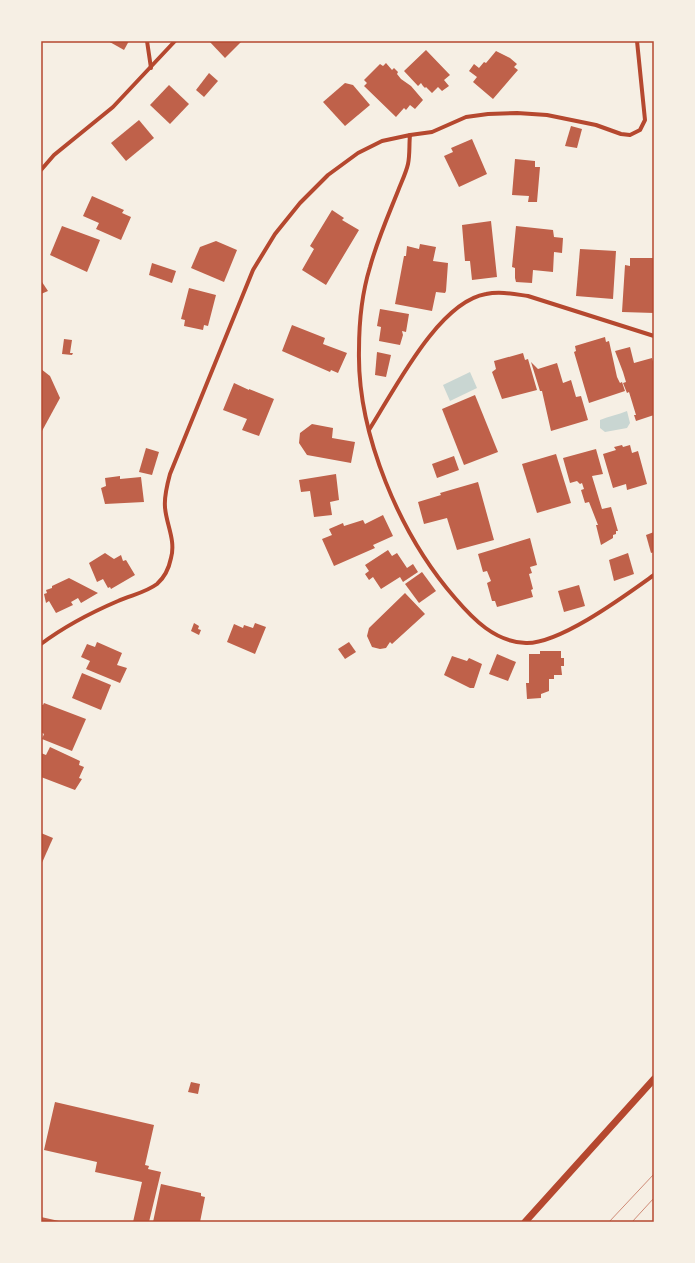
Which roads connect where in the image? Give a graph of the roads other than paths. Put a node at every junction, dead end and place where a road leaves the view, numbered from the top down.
1 (147, 41) edge
2 (175, 41) edge
3 (637, 41) edge
4 (151, 68) junction
5 (410, 135) junction
6 (41, 170) edge
7 (654, 336) edge
8 (369, 431) junction
9 (654, 575) edge
10 (41, 644) edge
11 (654, 1079) edge
12 (525, 1222) edge

1 - 4 street
2 - 4 street
3 - 5 street
4 - 6 street
5 - 8 street
5 - 10 street
7 - 8 street
8 - 9 street
11 - 12 street

